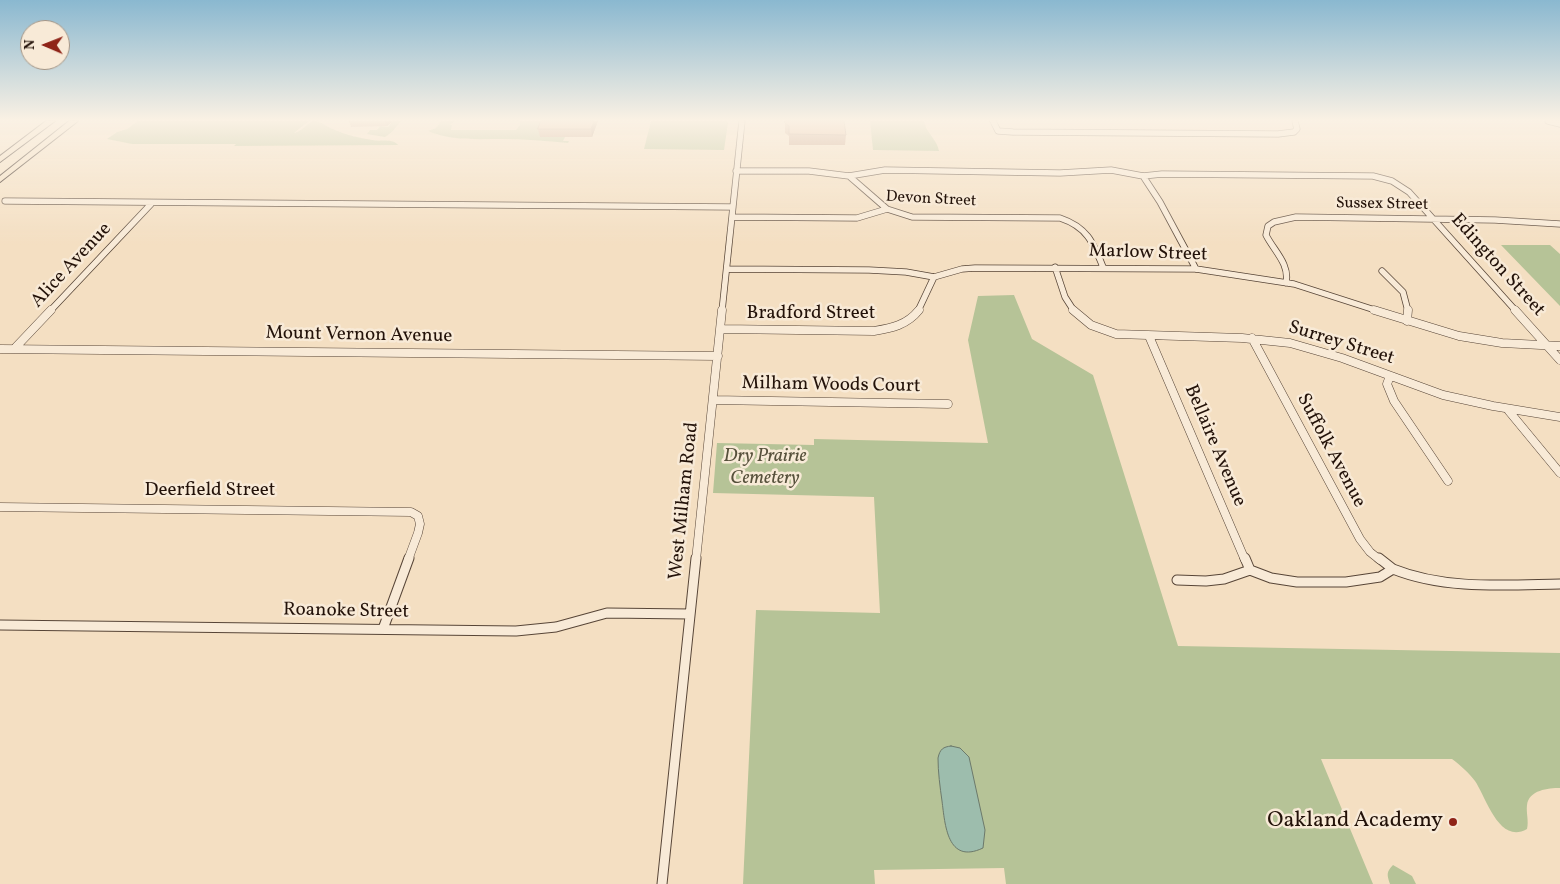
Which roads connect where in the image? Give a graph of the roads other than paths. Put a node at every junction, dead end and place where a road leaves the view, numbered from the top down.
1 (22, 162) edge
2 (737, 162) edge
3 (736, 171) junction
4 (849, 176) junction
5 (1143, 176) junction
6 (0, 180) edge
7 (5, 201) dead end
8 (151, 204) junction
9 (733, 207) junction
10 (887, 209) junction
11 (732, 217) junction
12 (1434, 219) junction
13 (1560, 224) edge
14 (1055, 266) junction
15 (1103, 267) junction
16 (727, 269) junction
17 (1196, 269) junction
18 (1382, 271) dead end
19 (934, 277) junction
20 (1286, 283) junction
21 (1406, 321) junction
22 (721, 329) junction
23 (1149, 336) junction
24 (1252, 338) junction
25 (1548, 346) junction
26 (1560, 346) edge
27 (0, 349) edge
28 (14, 349) junction
29 (718, 356) junction
30 (1560, 360) edge
31 (1390, 376) junction
32 (713, 400) junction
33 (948, 404) dead end
34 (1508, 410) junction
35 (1560, 417) edge
36 (1560, 473) edge
37 (1448, 481) dead end
38 (0, 507) edge
39 (1393, 569) junction
40 (1250, 570) junction
41 (1177, 580) dead end
42 (1560, 584) edge
43 (690, 614) junction
44 (0, 625) edge
45 (382, 629) junction
46 (662, 884) edge

1 - 6 highway
2 - 3 street, West Milham Road
3 - 4 street, Edington Street
3 - 9 street, West Milham Road
4 - 5 street, Edington Street
4 - 10 street
5 - 12 street, Edington Street
5 - 17 street
7 - 8 street
8 - 9 street
8 - 28 street, Alice Avenue
9 - 11 street, West Milham Road
10 - 11 street, Devon Street
10 - 15 street, Devon Street
11 - 16 street, West Milham Road
12 - 13 street, Sussex Street
12 - 20 street, Sussex Street
12 - 25 street, Edington Street
14 - 15 street, Marlow Street
14 - 19 street, Marlow Street
14 - 23 street, Surrey Street
15 - 17 street, Marlow Street
16 - 19 street, Marlow Street
16 - 22 street, West Milham Road
17 - 20 street, Marlow Street
18 - 21 street
19 - 22 street, Bradford Street
20 - 21 street, Marlow Street
21 - 25 street, Marlow Street
22 - 29 street, West Milham Road
23 - 24 street, Surrey Street
23 - 40 street, Bellaire Avenue
24 - 31 street, Surrey Street
24 - 39 street, Suffolk Avenue
25 - 26 street, Marlow Street
25 - 30 street, Edington Street
27 - 28 street, Mount Vernon Avenue
28 - 29 street, Mount Vernon Avenue
29 - 32 street, West Milham Road
31 - 34 street, Surrey Street
31 - 37 street
32 - 33 street, Milham Woods Court
32 - 43 street, West Milham Road
34 - 35 street, Surrey Street
34 - 36 street
38 - 45 street, Deerfield Street
39 - 40 street
39 - 42 street, Suffolk Avenue
40 - 41 street
43 - 45 street, Roanoke Street
43 - 46 street, West Milham Road
44 - 45 street, Roanoke Street

